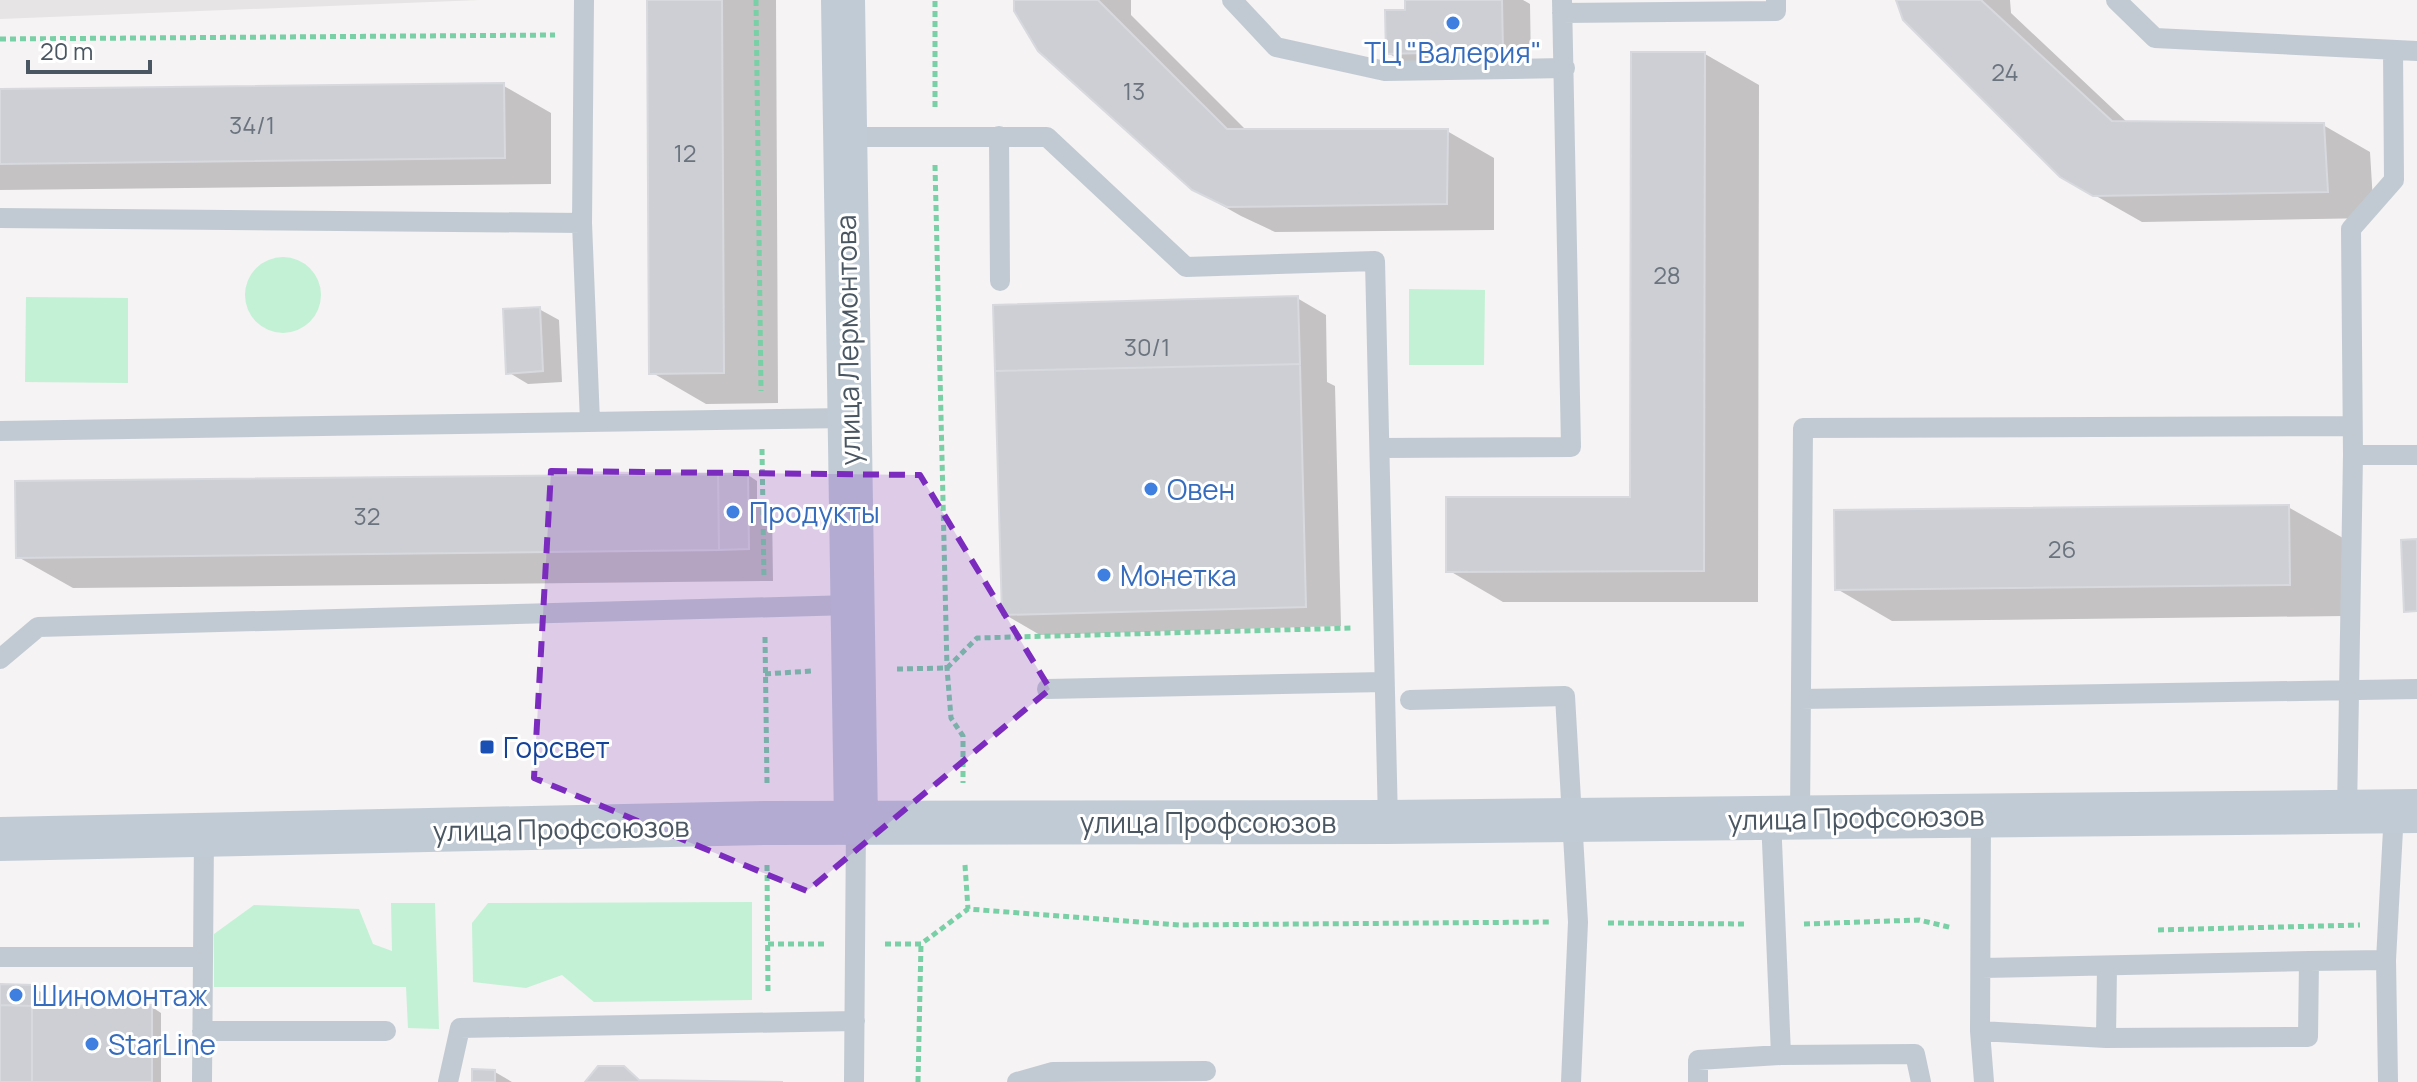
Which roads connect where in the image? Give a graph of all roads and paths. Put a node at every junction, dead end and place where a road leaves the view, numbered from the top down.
1 (584, 0) edge
2 (756, 0) edge
3 (843, 0) edge
4 (935, 0) edge
5 (1232, 0) edge
6 (1776, 0) edge
7 (2116, 0) edge
8 (1562, 6) edge
9 (584, 35) junction
10 (0, 39) edge
11 (2393, 51) junction
12 (2417, 51) edge
13 (1565, 68) junction
14 (935, 136) junction
15 (999, 136) junction
16 (845, 137) junction
17 (0, 218) edge
18 (582, 223) junction
19 (1000, 281) dead end
20 (847, 418) junction
21 (762, 420) junction
22 (590, 422) junction
23 (2352, 426) junction
24 (0, 431) edge
25 (1381, 448) junction
26 (2353, 455) junction
27 (2417, 455) edge
28 (851, 605) junction
29 (764, 606) junction
30 (1383, 627) junction
31 (0, 659) edge
32 (947, 668) junction
33 (853, 669) junction
34 (765, 674) junction
35 (1384, 682) junction
36 (2350, 688) junction
37 (1047, 689) dead end
38 (2417, 689) edge
39 (1801, 699) junction
40 (1410, 700) dead end
41 (2406, 811) edge
42 (2347, 812) junction
43 (1981, 816) junction
44 (1785, 818) junction
45 (1573, 820) junction
46 (963, 821) junction
47 (1388, 822) junction
48 (767, 823) junction
49 (856, 823) junction
50 (204, 836) junction
51 (0, 839) edge
52 (968, 909) junction
53 (1578, 922) junction
54 (2389, 923) junction
55 (1778, 925) junction
56 (2149, 930) dead end
57 (1979, 934) junction
58 (0, 957) edge
59 (202, 957) junction
60 (2386, 960) junction
61 (2309, 961) junction
62 (2107, 966) junction
63 (1982, 968) junction
64 (855, 1021) junction
65 (768, 1023) junction
66 (202, 1031) junction
67 (386, 1031) dead end
68 (1980, 1031) junction
69 (2106, 1038) junction
70 (1781, 1055) junction
71 (1206, 1071) dead end
72 (1054, 1077) edge
73 (202, 1082) edge
74 (448, 1082) edge
75 (854, 1082) edge
76 (918, 1082) edge
77 (1017, 1082) edge
78 (1571, 1082) edge
79 (1698, 1082) edge
80 (1921, 1082) edge
81 (1984, 1082) edge
82 (2388, 1082) edge

1 - 9 lane
2 - 21 path
3 - 16 main road, улица Лермонтова
4 - 14 path
5 - 13 lane
6 - 8 lane
7 - 11 lane
8 - 13 lane
9 - 10 path
9 - 18 lane
11 - 12 lane
11 - 23 lane
13 - 25 lane
14 - 15 lane
14 - 16 lane
14 - 32 path
15 - 19 lane
15 - 25 lane
16 - 20 main road, улица Лермонтова
17 - 18 lane
18 - 22 lane
20 - 21 lane
20 - 28 main road, улица Лермонтова
21 - 22 lane
21 - 29 path
22 - 24 lane
23 - 26 lane
23 - 39 lane
25 - 30 lane
26 - 27 lane
26 - 36 lane
28 - 29 lane
28 - 33 main road, улица Лермонтова
29 - 31 lane
29 - 34 path
30 - 32 path
30 - 35 lane
32 - 33 path
32 - 46 path
33 - 34 path
33 - 49 main road, улица Лермонтова
34 - 48 path
35 - 37 lane
35 - 47 lane
36 - 38 lane
36 - 39 lane
36 - 42 lane
39 - 44 lane
40 - 45 lane
41 - 42 main road, улица Профсоюзов
41 - 54 lane
42 - 43 main road, улица Профсоюзов
43 - 44 main road, улица Профсоюзов
43 - 57 lane
44 - 45 main road, улица Профсоюзов
44 - 55 lane
45 - 47 main road, улица Профсоюзов
45 - 53 lane
46 - 47 main road, улица Профсоюзов
46 - 49 main road, улица Профсоюзов
46 - 52 path
48 - 49 main road, улица Профсоюзов
48 - 50 main road, улица Профсоюзов
48 - 65 path
49 - 64 lane
50 - 51 main road, улица Профсоюзов
50 - 59 lane
52 - 53 path
52 - 76 path
53 - 55 path
53 - 78 lane
54 - 56 path
54 - 60 lane
55 - 57 path
55 - 70 lane
57 - 63 lane
58 - 59 lane
59 - 66 lane
60 - 61 lane
60 - 82 lane
61 - 62 lane
61 - 69 lane
62 - 63 lane
62 - 69 lane
63 - 68 lane
64 - 65 lane
64 - 75 lane
65 - 74 lane
66 - 67 lane
66 - 73 lane
68 - 69 lane
68 - 81 lane
70 - 79 lane
70 - 80 lane
71 - 72 lane
72 - 77 lane

